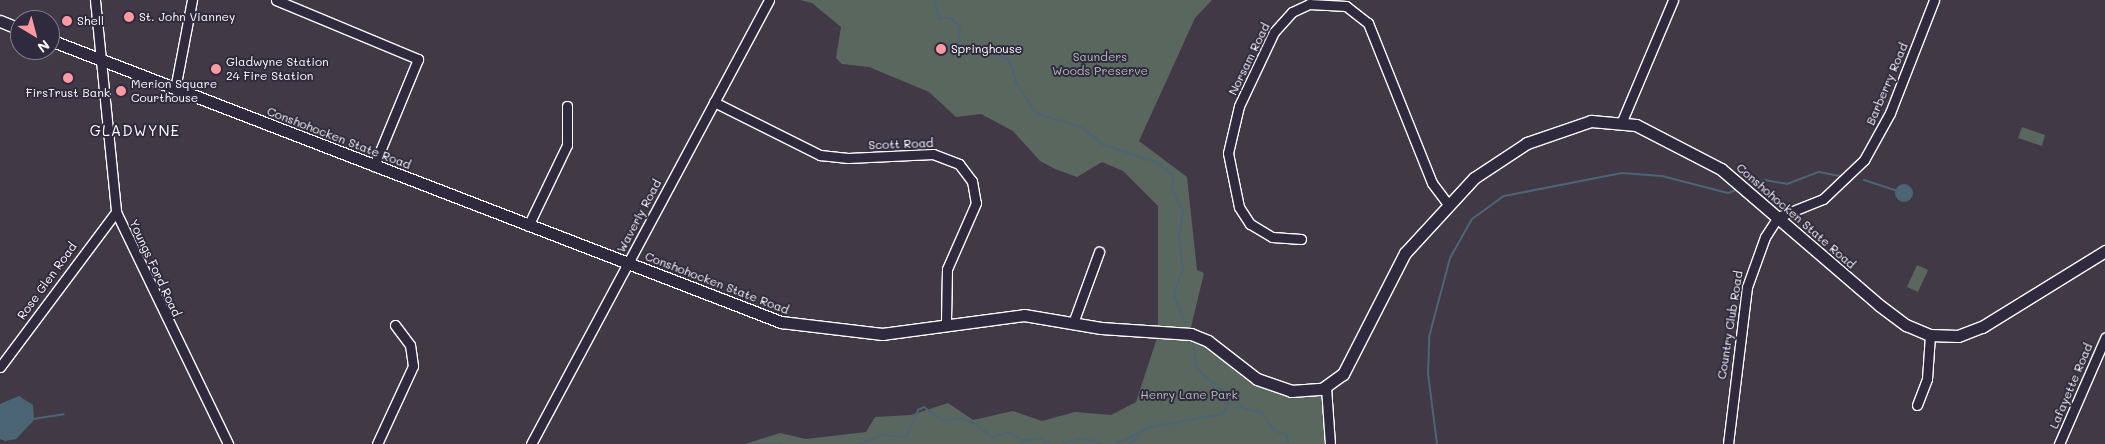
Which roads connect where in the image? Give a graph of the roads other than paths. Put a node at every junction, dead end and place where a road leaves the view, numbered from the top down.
1 (95, 0) edge
2 (192, 0) edge
3 (276, 0) edge
4 (769, 0) edge
5 (1673, 0) edge
6 (1934, 0) edge
7 (60, 44) edge
8 (101, 60) junction
9 (175, 89) junction
10 (714, 102) junction
11 (567, 106) dead end
12 (1622, 121) junction
13 (374, 166) junction
14 (1448, 204) junction
15 (116, 212) junction
16 (1778, 217) junction
17 (528, 226) junction
18 (1301, 239) dead end
19 (2105, 251) edge
20 (1099, 252) dead end
21 (628, 264) junction
22 (946, 323) junction
23 (1073, 323) junction
24 (395, 325) dead end
25 (1930, 335) junction
26 (2105, 338) edge
27 (0, 367) edge
28 (1326, 387) junction
29 (1917, 405) dead end
30 (228, 444) edge
31 (377, 444) edge
32 (531, 444) edge
33 (1330, 444) edge
34 (1728, 444) edge
35 (2059, 444) edge

1 - 8 street, Youngs Ford Road
2 - 9 street
3 - 13 street
4 - 10 street, Waverly Road
5 - 12 street
6 - 16 street, Barberry Road
7 - 8 main road, Conshohocken State Road
8 - 9 main road, Conshohocken State Road
8 - 15 street, Youngs Ford Road
9 - 13 main road, Conshohocken State Road
10 - 21 street, Waverly Road
10 - 22 street, Scott Road
11 - 17 street
12 - 14 main road, Conshohocken State Road
12 - 16 main road, Conshohocken State Road
13 - 17 main road, Conshohocken State Road
14 - 18 street, Norsam Road
14 - 28 main road, Conshohocken State Road
15 - 27 street, Rose Glen Road
15 - 30 street, Youngs Ford Road
16 - 25 main road, Conshohocken State Road
16 - 34 street, Country Club Road
17 - 21 main road, Conshohocken State Road
19 - 25 main road, Conshohocken State Road
20 - 23 street
21 - 22 main road, Conshohocken State Road
21 - 32 street, Waverly Road
22 - 23 main road, Conshohocken State Road
23 - 28 main road, Conshohocken State Road
24 - 31 street
25 - 29 street
26 - 35 street, Lafayette Road
28 - 33 street

